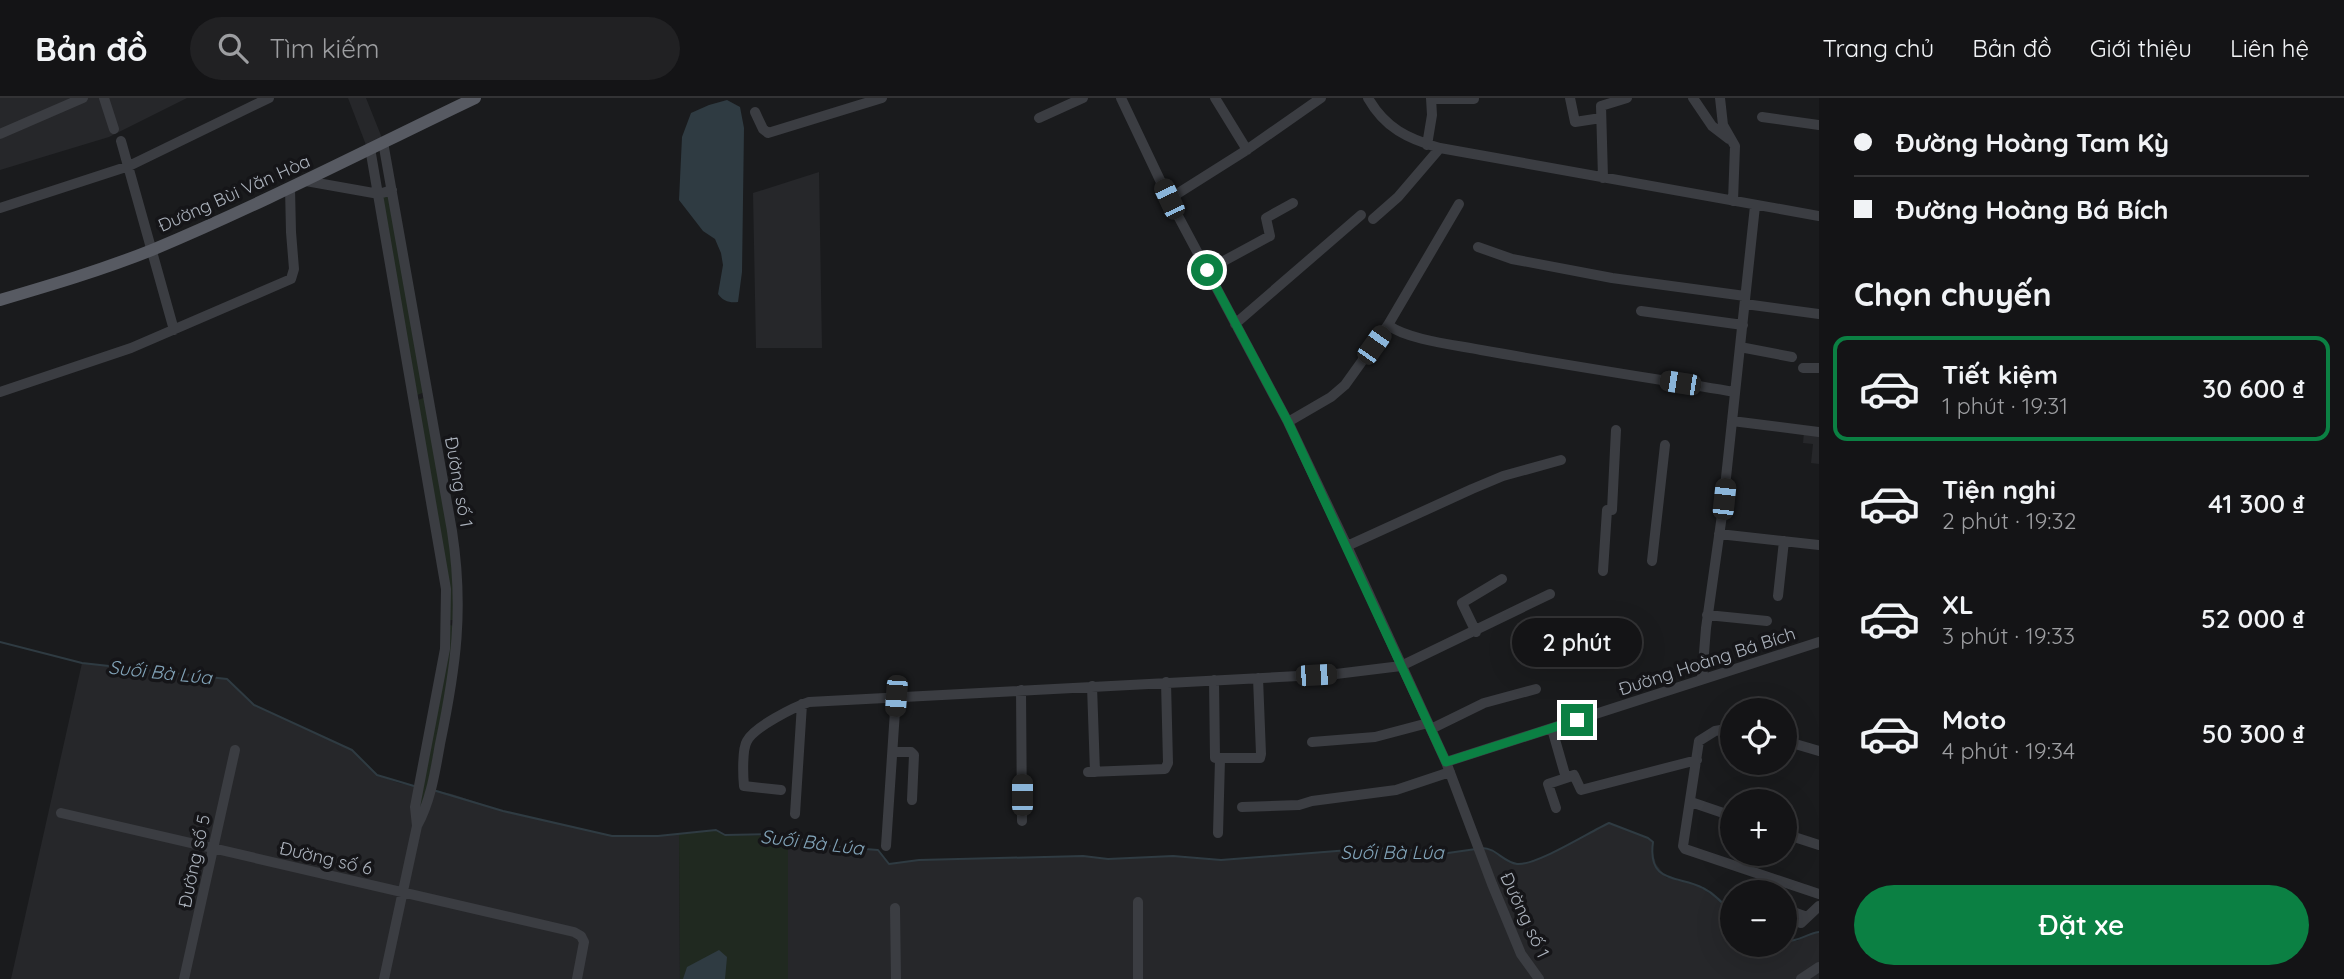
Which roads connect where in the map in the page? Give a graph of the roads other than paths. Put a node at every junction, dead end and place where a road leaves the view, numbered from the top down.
1 (83, 98) edge
2 (104, 98) edge
3 (269, 98) edge
4 (475, 98) edge
5 (881, 98) edge
6 (1083, 98) edge
7 (1121, 98) edge
8 (1214, 98) edge
9 (1321, 98) edge
10 (1368, 98) edge
11 (1570, 98) edge
12 (1628, 98) edge
13 (1693, 98) edge
14 (1720, 98) edge
15 (1431, 99) edge
16 (1474, 99) edge
17 (755, 112) dead end
18 (1762, 117) dead end
19 (1039, 118) dead end
20 (1601, 118) junction
21 (1819, 125) edge
22 (114, 129) dead end
23 (0, 134) edge
24 (121, 141) dead end
25 (1733, 141) junction
26 (383, 142) junction
27 (1427, 145) junction
28 (370, 148) junction
29 (1440, 148) junction
30 (1247, 150) junction
31 (129, 166) junction
32 (1603, 177) junction
33 (306, 181) junction
34 (290, 188) junction
35 (392, 190) junction
36 (379, 194) junction
37 (1169, 199) junction
38 (1733, 201) junction
39 (1293, 203) dead end
40 (1459, 204) dead end
41 (1755, 206) junction
42 (0, 208) edge
43 (1361, 215) dead end
44 (1819, 216) edge
45 (1373, 219) dead end
46 (1478, 247) dead end
47 (150, 251) junction
48 (1207, 270) junction
49 (0, 300) edge
50 (1745, 300) junction
51 (1641, 311) dead end
52 (1819, 314) edge
53 (1235, 324) junction
54 (1388, 325) junction
55 (1742, 325) junction
56 (174, 330) junction
57 (1740, 347) junction
58 (1792, 357) dead end
59 (1803, 368) dead end
60 (1819, 369) edge
61 (1735, 391) junction
62 (0, 392) edge
63 (428, 393) junction
64 (415, 399) junction
65 (1732, 421) junction
66 (1288, 422) junction
67 (1616, 429) dead end
68 (1819, 432) edge
69 (1665, 445) dead end
70 (1561, 460) dead end
71 (1719, 534) junction
72 (1784, 541) junction
73 (1819, 545) edge
74 (1347, 546) junction
75 (1652, 561) dead end
76 (1603, 571) dead end
77 (1502, 579) dead end
78 (1550, 594) dead end
79 (1777, 596) dead end
80 (1707, 615) junction
81 (1768, 621) dead end
82 (447, 623) junction
83 (459, 623) junction
84 (1476, 632) junction
85 (1819, 642) edge
86 (1401, 666) junction
87 (1258, 678) junction
88 (1702, 678) junction
89 (1214, 680) junction
90 (1166, 682) junction
91 (1092, 687) junction
92 (1536, 689) dead end
93 (1021, 691) junction
94 (896, 696) junction
95 (802, 704) junction
96 (1429, 726) junction
97 (1552, 729) junction
98 (1720, 730) edge
99 (1312, 742) dead end
100 (1797, 745) edge
101 (235, 750) dead end
102 (1819, 751) edge
103 (893, 752) junction
104 (1220, 759) junction
105 (1697, 760) junction
106 (1448, 767) junction
107 (1566, 778) junction
108 (781, 790) dead end
109 (912, 800) dead end
110 (1691, 802) junction
111 (1242, 807) dead end
112 (1556, 808) dead end
113 (1720, 812) edge
114 (61, 813) dead end
115 (795, 814) dead end
116 (1022, 821) dead end
117 (417, 825) junction
118 (1218, 833) dead end
119 (1797, 838) edge
120 (1819, 845) edge
121 (886, 846) dead end
122 (213, 848) junction
123 (403, 892) junction
124 (1819, 894) edge
125 (1138, 902) dead end
126 (1819, 905) edge
127 (895, 908) dead end
128 (1797, 916) edge
129 (1819, 967) edge
130 (184, 979) edge
131 (384, 979) edge
132 (577, 979) edge
133 (896, 979) edge
134 (1138, 979) edge
135 (1538, 979) edge
136 (1801, 979) edge

1 - 23 street
2 - 22 street
3 - 31 street
4 - 26 main road, Đường Bùi Văn Hòa
5 - 17 street
6 - 19 street
7 - 37 street, Đường số 1
8 - 30 street
9 - 30 street
10 - 27 street
11 - 20 street
12 - 20 street
13 - 25 street
14 - 25 street
15 - 16 street
15 - 27 street
18 - 21 street
20 - 32 street
24 - 31 street
25 - 38 street
26 - 28 main road, Đường Bùi Văn Hòa
26 - 35 street, Đường số 1
27 - 29 street
28 - 33 main road, Đường Bùi Văn Hòa
28 - 36 street, Đường số 1
29 - 32 street
29 - 45 street
30 - 37 street
31 - 42 street
31 - 47 street
32 - 38 street
33 - 34 main road, Đường Bùi Văn Hòa
33 - 36 street
34 - 47 main road, Đường Bùi Văn Hòa
34 - 56 street
35 - 36 street
35 - 63 street, Đường số 1
36 - 64 street, Đường số 1
37 - 48 street, Đường số 1
38 - 41 street
39 - 48 street
40 - 54 street
41 - 44 street
41 - 50 street
43 - 53 street
46 - 50 street
47 - 49 main road, Đường Bùi Văn Hòa
47 - 56 street
48 - 53 street, Đường số 1
50 - 52 street
50 - 55 street
51 - 55 street
53 - 66 street, Đường số 1
54 - 61 street
54 - 66 street
55 - 57 street
56 - 62 street
57 - 58 street
57 - 61 street
59 - 60 street
61 - 65 street
63 - 64 street
63 - 83 street, Đường số 1
64 - 82 street, Đường số 1
65 - 68 street
65 - 71 street
66 - 74 street, Đường số 1
67 - 76 street
69 - 75 street
70 - 74 street
71 - 72 street
71 - 80 street
72 - 73 street
72 - 79 street
74 - 86 street, Đường số 1
77 - 84 street
78 - 84 street
80 - 81 street
80 - 88 street
82 - 83 street
82 - 117 street, Đường số 1
83 - 117 street, Đường số 1
84 - 86 street
85 - 88 street, Đường Hoàng Bá Bích
86 - 87 street
86 - 96 street, Đường số 1
87 - 89 street
87 - 104 street
88 - 97 street, Đường Hoàng Bá Bích
89 - 90 street
89 - 104 street
90 - 91 street
90 - 91 street
91 - 93 street
92 - 96 street
93 - 94 street
93 - 116 street
94 - 95 street
94 - 103 street
95 - 108 street
95 - 115 street
96 - 99 street
96 - 106 street, Đường số 1
97 - 106 street, Đường Hoàng Bá Bích
97 - 107 street
98 - 105 street
100 - 102 street
101 - 122 street, Đường số 5
103 - 109 street
103 - 121 street
104 - 118 street
105 - 107 street
105 - 110 street
106 - 111 street, Đường Hoàng Bá Bích
106 - 135 street, Đường số 1
107 - 112 street
110 - 113 street
110 - 124 street
114 - 122 street, Đường số 6
117 - 123 street, Đường số 1
119 - 120 street
122 - 123 street, Đường số 6
122 - 130 street, Đường số 5
123 - 131 street, Đường số 1
123 - 132 street, Đường số 6
125 - 134 street
126 - 128 street
127 - 133 street
129 - 136 street

